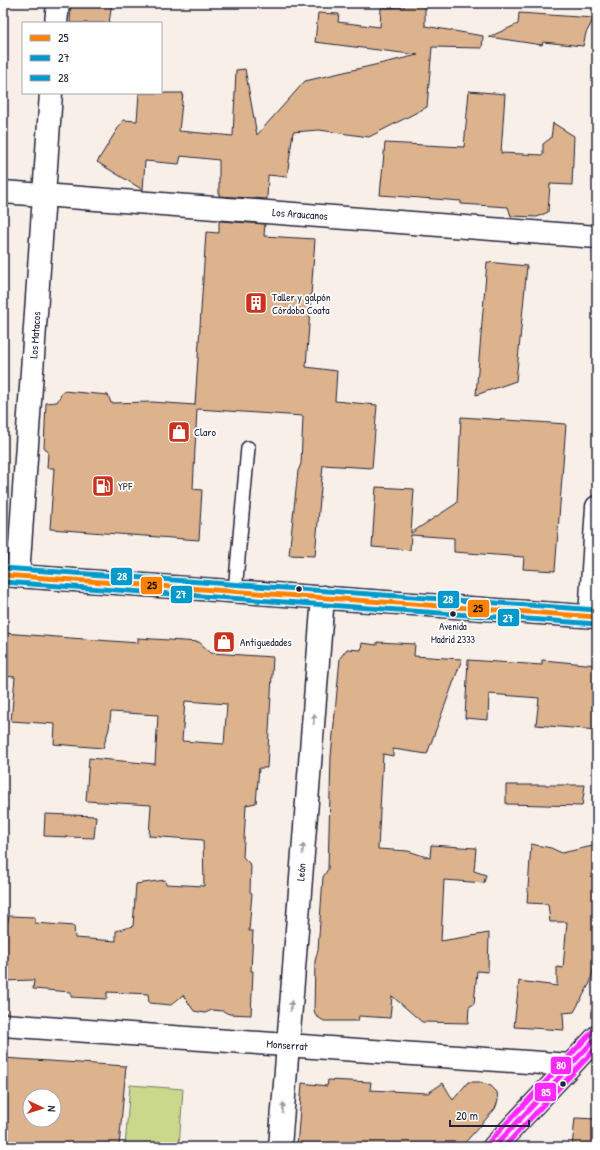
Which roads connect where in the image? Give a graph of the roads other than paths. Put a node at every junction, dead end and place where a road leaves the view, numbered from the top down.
1 (58, 3) edge
2 (56, 22) edge
3 (51, 94) edge
4 (3, 192) edge
5 (44, 195) junction
6 (597, 237) edge
7 (248, 448) dead end
8 (597, 507) edge
9 (10, 576) edge
10 (235, 591) junction
11 (323, 597) junction
12 (593, 617) edge
13 (3, 1025) edge
14 (597, 1037) edge
15 (288, 1045) junction
16 (570, 1065) junction
17 (280, 1147) edge
18 (494, 1147) edge

1 - 2 street
3 - 5 street, Los Matacos
4 - 5 street, Los Araucanos
5 - 6 street, Los Araucanos
5 - 9 street, Los Matacos
7 - 10 lane
8 - 12 street
9 - 10 street
10 - 11 street
11 - 12 street
15 -> 11 street, León
13 - 15 street, Monserrat
14 - 16 street
15 - 16 street, Monserrat
17 -> 15 street, León
16 - 18 street

